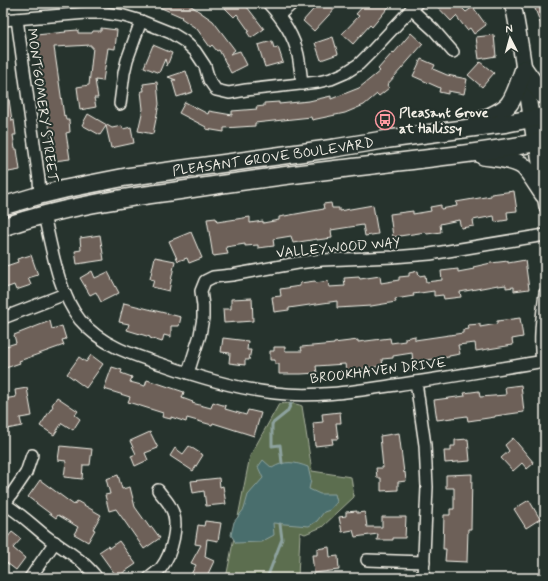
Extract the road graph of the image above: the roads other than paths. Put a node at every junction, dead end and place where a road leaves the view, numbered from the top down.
1 (268, 3) edge
2 (293, 3) edge
3 (512, 3) edge
4 (414, 6) edge
5 (279, 15) junction
6 (17, 19) junction
7 (3, 20) edge
8 (141, 21) junction
9 (453, 52) dead end
10 (524, 69) junction
11 (302, 84) junction
12 (545, 96) edge
13 (120, 104) dead end
14 (538, 117) edge
15 (463, 129) junction
16 (540, 142) edge
17 (467, 153) junction
18 (40, 195) junction
19 (545, 197) edge
20 (3, 206) edge
21 (44, 215) junction
22 (3, 217) edge
23 (3, 227) edge
24 (545, 236) edge
25 (545, 293) edge
26 (65, 294) junction
27 (3, 318) edge
28 (544, 362) edge
29 (188, 373) junction
30 (416, 382) junction
31 (32, 455) dead end
32 (158, 490) dead end
33 (4, 504) edge
34 (55, 542) junction
35 (367, 560) dead end
36 (424, 562) junction
37 (30, 578) edge
38 (97, 578) edge
39 (149, 578) edge
40 (423, 578) edge

1 - 5 street
2 - 5 street
3 - 10 street
4 - 9 street
4 - 11 street
5 - 11 street
6 - 7 street
6 - 8 street
6 - 18 street, MONTGOMERY STREET
8 - 11 street
8 - 13 street
10 - 12 main road
10 - 14 street
10 - 15 main road
14 - 15 main road, PLEASANT GROVE BOULEVARD
14 - 16 street
15 - 18 main road, PLEASANT GROVE BOULEVARD
16 - 17 main road, PLEASANT GROVE BOULEVARD
16 - 19 street
17 - 19 main road
17 - 21 main road, PLEASANT GROVE BOULEVARD
18 - 20 main road, PLEASANT GROVE BOULEVARD
18 - 22 main road
21 - 23 main road, PLEASANT GROVE BOULEVARD
21 - 26 street, BROOKHAVEN DRIVE
24 - 29 street, VALLEYWOOD WAY
25 - 28 street
26 - 27 street
26 - 29 street, BROOKHAVEN DRIVE
28 - 30 street, BROOKHAVEN DRIVE
29 - 30 street, BROOKHAVEN DRIVE
30 - 36 street
31 - 33 street
32 - 39 street
33 - 34 street
34 - 37 street
34 - 38 street
35 - 36 street
36 - 40 street

